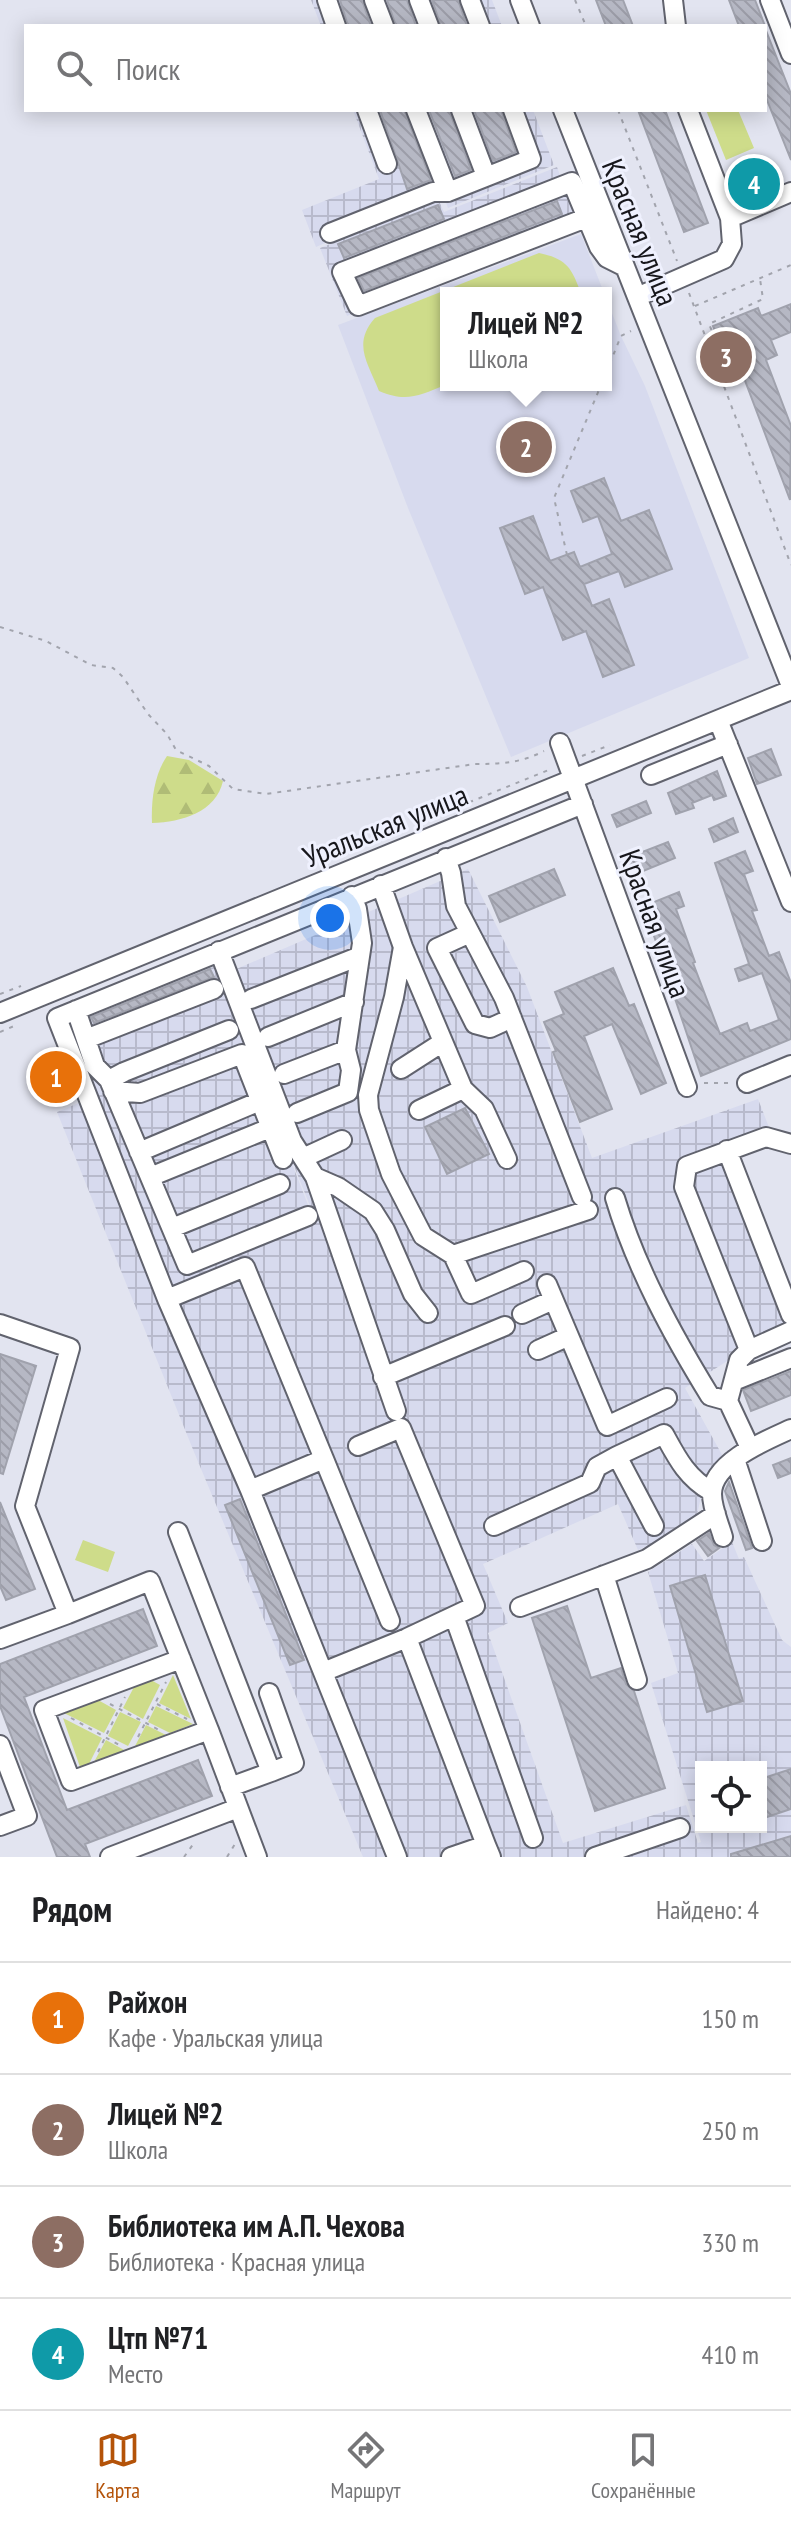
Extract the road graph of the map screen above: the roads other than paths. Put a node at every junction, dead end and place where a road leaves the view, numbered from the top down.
1 (327, 0) edge
2 (374, 0) edge
3 (419, 0) edge
4 (470, 0) edge
5 (520, 0) edge
6 (673, 0) edge
7 (770, 0) edge
8 (335, 24) edge
9 (383, 24) edge
10 (428, 24) edge
11 (479, 24) edge
12 (529, 24) edge
13 (676, 24) edge
14 (791, 54) edge
15 (368, 112) edge
16 (417, 112) edge
17 (462, 112) edge
18 (514, 112) edge
19 (564, 112) edge
20 (689, 112) edge
21 (387, 164) dead end
22 (486, 176) junction
23 (448, 192) junction
24 (791, 192) edge
25 (586, 218) junction
26 (730, 218) junction
27 (330, 233) dead end
28 (623, 266) junction
29 (637, 297) junction
30 (791, 688) edge
31 (718, 720) junction
32 (560, 743) road end
33 (728, 744) junction
34 (651, 775) dead end
35 (573, 779) junction
36 (583, 804) junction
37 (475, 847) junction
38 (446, 858) junction
39 (482, 865) dead end
40 (381, 885) junction
41 (352, 896) junction
42 (791, 902) edge
43 (470, 933) junction
44 (403, 947) junction
45 (219, 951) junction
46 (360, 956) junction
47 (214, 989) dead end
48 (251, 999) dead end
49 (354, 1002) junction
50 (76, 1010) junction
51 (0, 1013) edge
52 (512, 1018) junction
53 (229, 1030) dead end
54 (268, 1037) dead end
55 (86, 1039) junction
56 (443, 1042) junction
57 (346, 1050) junction
58 (791, 1065) edge
59 (401, 1069) dead end
60 (284, 1074) dead end
61 (747, 1083) road end
62 (692, 1085) road end
63 (111, 1086) junction
64 (463, 1089) junction
65 (260, 1101) junction
66 (419, 1110) dead end
67 (297, 1113) dead end
68 (270, 1128) junction
69 (342, 1140) dead end
70 (791, 1144) edge
71 (727, 1150) junction
72 (139, 1152) junction
73 (303, 1158) junction
74 (283, 1159) dead end
75 (507, 1159) dead end
76 (150, 1177) junction
77 (315, 1177) junction
78 (280, 1184) dead end
79 (615, 1198) dead end
80 (308, 1216) dead end
81 (172, 1228) junction
82 (453, 1255) junction
83 (524, 1271) dead end
84 (167, 1299) junction
85 (428, 1313) dead end
86 (522, 1314) dead end
87 (791, 1315) edge
88 (0, 1324) edge
89 (505, 1326) dead end
90 (791, 1331) edge
91 (569, 1336) junction
92 (538, 1350) dead end
93 (749, 1350) junction
94 (791, 1358) edge
95 (383, 1377) junction
96 (734, 1381) junction
97 (728, 1401) junction
98 (396, 1411) dead end
99 (791, 1429) edge
100 (664, 1434) junction
101 (358, 1446) dead end
102 (742, 1453) junction
103 (617, 1456) junction
104 (324, 1459) junction
105 (713, 1486) junction
106 (250, 1490) junction
107 (716, 1514) junction
108 (494, 1526) dead end
109 (654, 1526) dead end
110 (178, 1532) dead end
111 (723, 1537) dead end
112 (762, 1541) dead end
113 (604, 1575) junction
114 (520, 1607) dead end
115 (68, 1614) junction
116 (454, 1616) junction
117 (390, 1621) dead end
118 (407, 1638) junction
119 (0, 1639) edge
120 (181, 1659) junction
121 (323, 1672) junction
122 (637, 1680) dead end
123 (269, 1693) dead end
124 (209, 1730) junction
125 (0, 1745) edge
126 (271, 1772) junction
127 (230, 1787) junction
128 (238, 1808) junction
129 (0, 1826) edge
130 (680, 1828) dead end
131 (533, 1838) dead end
132 (489, 1851) edge
133 (110, 1857) edge
134 (257, 1857) edge
135 (397, 1857) edge
136 (451, 1857) edge
137 (595, 1857) edge

1 - 8 street
2 - 9 street
3 - 10 street
4 - 11 street
5 - 12 street
6 - 13 street
7 - 14 street
15 - 21 street
16 - 23 street
17 - 22 street
18 - 22 street
19 - 28 street, Красная улица
20 - 26 street
22 - 23 street
23 - 27 street
24 - 26 street
25 - 25 street
25 - 28 street
26 - 29 street
28 - 29 street, Красная улица
29 - 30 street, Красная улица
30 - 31 street, Уральская улица
31 - 33 street
31 - 35 street, Уральская улица
32 - 35 street, Красная улица
33 - 34 street
33 - 42 street
35 - 36 street, Красная улица
35 - 51 street, Уральская улица
36 - 37 street
36 - 62 street, Красная улица
37 - 38 street
37 - 39 street
38 - 40 street
38 - 43 street
40 - 41 street
40 - 44 street
41 - 45 street
41 - 46 street
43 - 52 street
43 - 52 street
44 - 56 street
44 - 82 street
45 - 50 street
45 - 73 street
46 - 48 street
46 - 49 street
47 - 55 street
49 - 54 street
49 - 57 street
50 - 55 street
50 - 84 street
52 - 82 street
53 - 63 street
55 - 63 street
56 - 59 street
56 - 64 street
57 - 60 street
57 - 67 street
58 - 61 street
63 - 65 street
63 - 72 street
64 - 66 street
64 - 75 street
65 - 68 street
65 - 72 street
68 - 74 street
68 - 76 street
69 - 73 street
70 - 71 street
71 - 87 street
71 - 93 street
72 - 76 street
73 - 77 street
76 - 81 street
77 - 85 street
77 - 95 street
78 - 81 street
79 - 97 street
80 - 81 street
82 - 83 street
84 - 104 street
84 - 106 street
86 - 91 street
88 - 115 street
89 - 95 street
90 - 93 street
91 - 92 street
91 - 100 street
93 - 96 street
94 - 96 street
95 - 98 street
96 - 97 street
97 - 102 street
99 - 102 street
100 - 103 street
100 - 105 street
101 - 116 street
102 - 105 street
102 - 112 street
103 - 108 street
103 - 109 street
104 - 106 street
104 - 117 street
105 - 107 street
106 - 121 street
107 - 111 street
107 - 113 street
110 - 126 street
113 - 114 street
113 - 122 street
115 - 119 street
115 - 120 street
116 - 118 street
116 - 131 street
118 - 121 street
118 - 132 street
120 - 124 street
120 - 124 street
121 - 135 street
123 - 126 street
124 - 127 street
125 - 129 street
126 - 127 street
127 - 128 street
128 - 133 street
128 - 134 street
130 - 137 street
132 - 136 street

